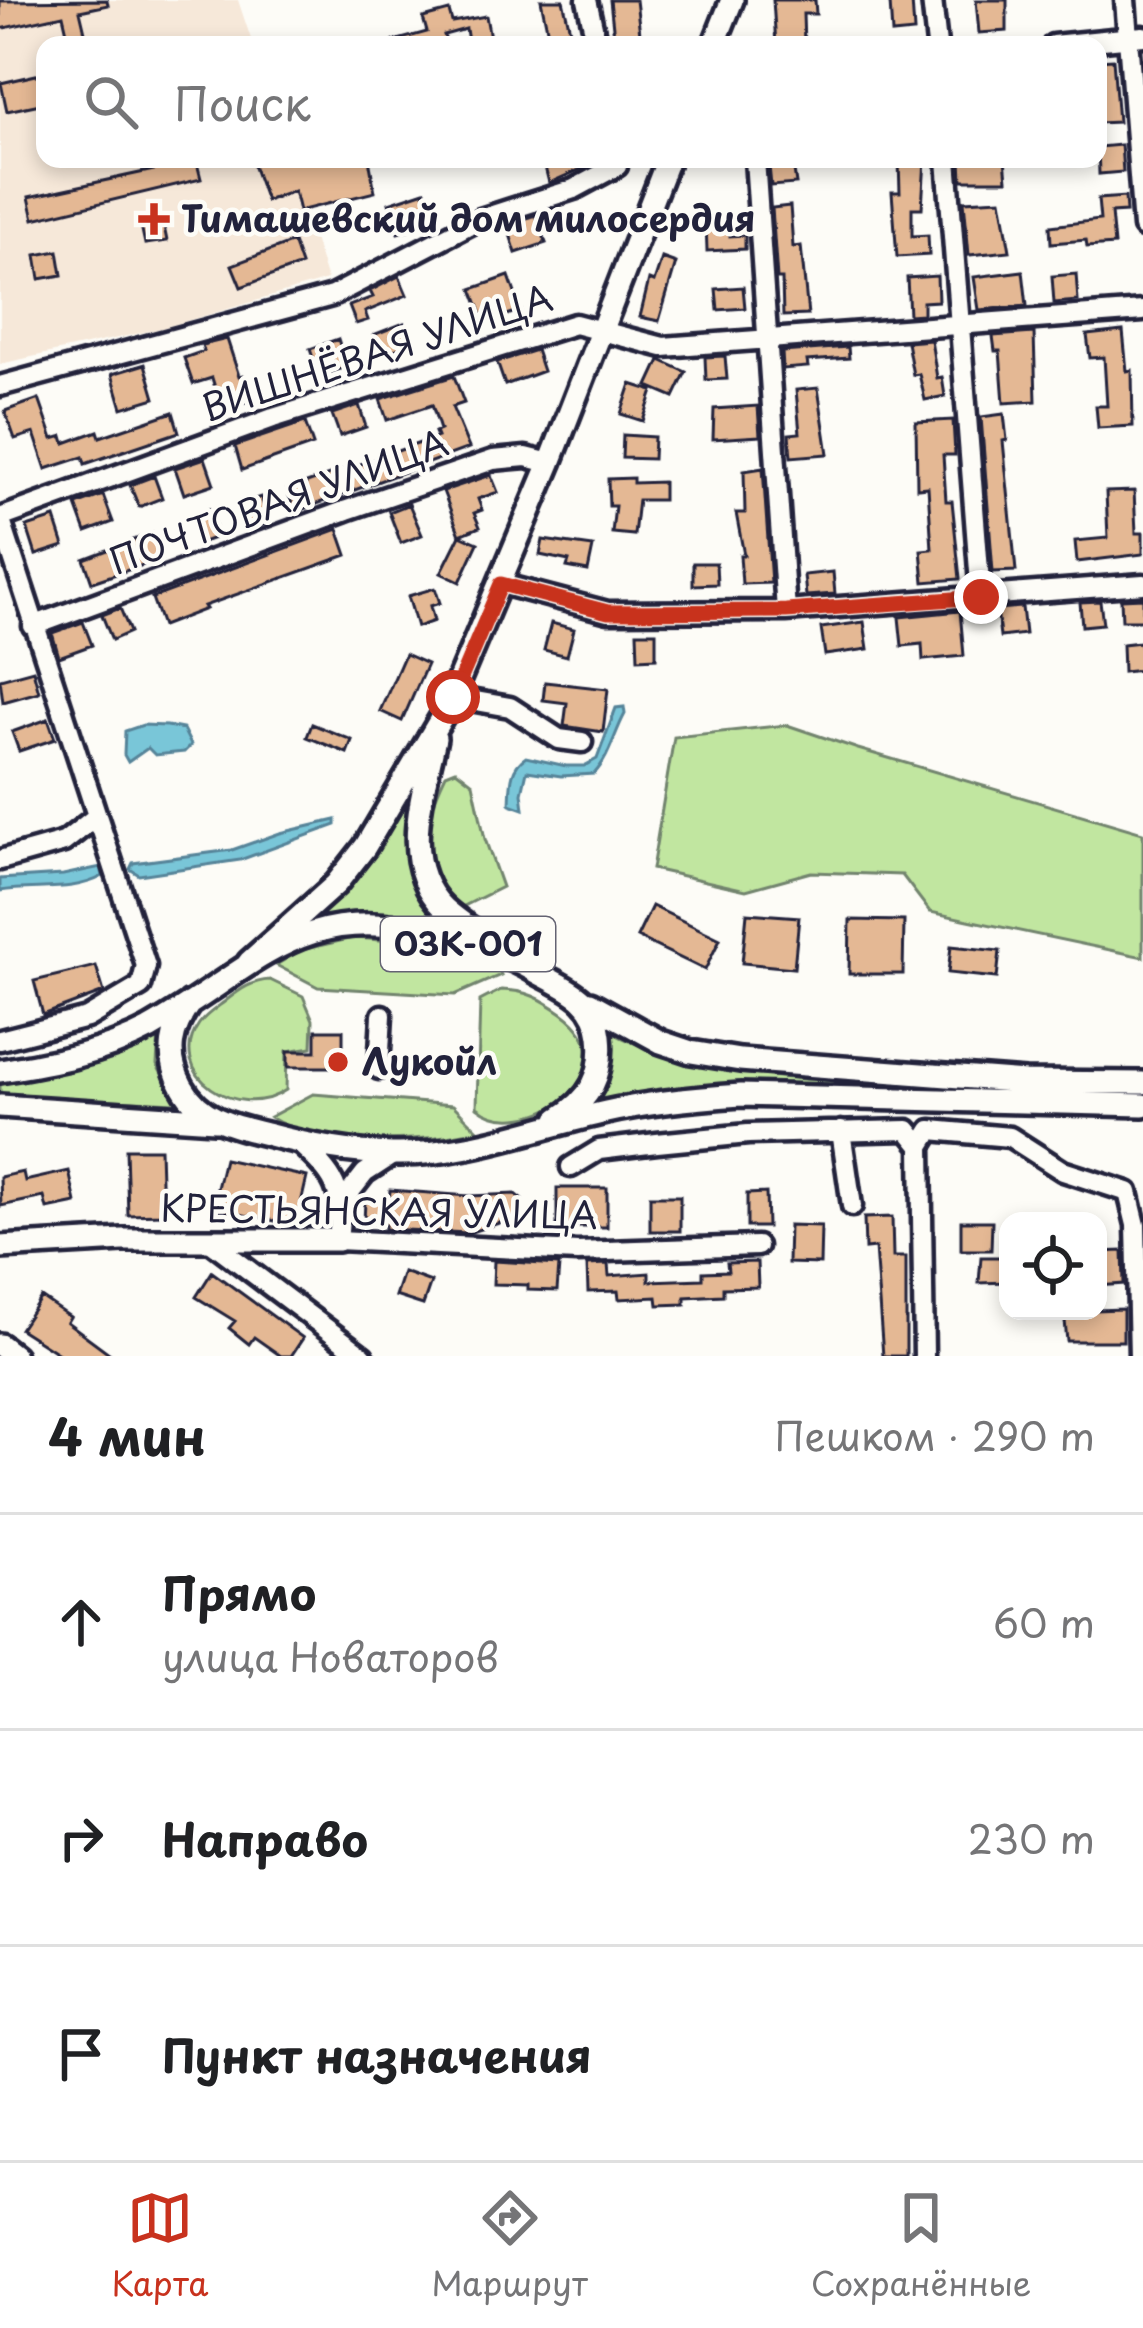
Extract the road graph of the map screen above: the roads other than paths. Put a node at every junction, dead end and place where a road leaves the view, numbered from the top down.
1 (587, 0) edge
2 (732, 0) edge
3 (932, 0) edge
4 (1125, 0) edge
5 (595, 36) edge
6 (718, 36) edge
7 (936, 36) edge
8 (1136, 38) edge
9 (607, 168) edge
10 (665, 168) edge
11 (756, 168) edge
12 (947, 168) edge
13 (1143, 227) edge
14 (1143, 311) edge
15 (960, 326) junction
16 (603, 329) junction
17 (767, 341) junction
18 (0, 386) edge
19 (550, 463) junction
20 (0, 518) edge
21 (501, 584) junction
22 (1143, 584) edge
23 (981, 597) junction
24 (786, 611) junction
25 (33, 626) junction
26 (453, 697) junction
27 (438, 723) junction
28 (582, 742) dead end
29 (98, 816) junction
30 (0, 860) edge
31 (512, 958) junction
32 (248, 962) junction
33 (190, 1003) junction
34 (590, 1003) junction
35 (382, 1015) dead end
36 (0, 1040) edge
37 (379, 1069) dead end
38 (0, 1071) edge
39 (1143, 1083) edge
40 (1143, 1105) edge
41 (0, 1106) edge
42 (218, 1120) junction
43 (841, 1131) junction
44 (531, 1133) junction
45 (299, 1142) junction
46 (921, 1146) junction
47 (394, 1154) junction
48 (571, 1167) dead end
49 (1136, 1192) edge
50 (343, 1201) junction
51 (852, 1206) dead end
52 (338, 1240) junction
53 (210, 1241) junction
54 (757, 1246) dead end
55 (0, 1247) edge
56 (0, 1345) edge
57 (14, 1356) edge
58 (363, 1356) edge
59 (924, 1356) edge
60 (1139, 1356) edge

1 - 5 street
2 - 6 main road
3 - 7 street
4 - 8 street
8 - 13 street
9 - 18 street
10 - 16 main road
11 - 17 street
12 - 15 street
14 - 15 street, ВИШНЁВАЯ УЛИЦА
15 - 17 street, ВИШНЁВАЯ УЛИЦА
15 - 23 street
16 - 17 street, ВИШНЁВАЯ УЛИЦА
16 - 19 main road
16 - 20 street, ВИШНЁВАЯ УЛИЦА
17 - 24 street
19 - 21 main road
19 - 25 street, ПОЧТОВАЯ УЛИЦА
20 - 25 street
21 - 24 street
21 - 26 main road
22 - 23 street
23 - 24 street
25 - 29 street
26 - 27 main road
26 - 28 street
27 - 31 main road
27 - 32 main road
29 - 30 street
29 - 36 street
31 - 32 main road, 03К-001
31 - 34 main road, 03К-001
32 - 33 main road, 03К-001
33 - 38 main road, 03К-001
33 - 42 main road
34 - 39 main road, 03К-001
34 - 44 main road, 03К-001
35 - 37 street
40 - 44 main road, 03К-001
41 - 42 main road, 03К-001
42 - 45 main road, 03К-001
43 - 46 street
43 - 48 street
43 - 51 street
44 - 47 main road, 03К-001
45 - 47 main road, 03К-001
45 - 50 street
46 - 49 street
46 - 59 street
47 - 50 street
49 - 60 street
50 - 52 street
52 - 53 main road, КРЕСТЬЯНСКАЯ УЛИЦА
52 - 54 street, КРЕСТЬЯНСКАЯ УЛИЦА
53 - 55 main road, КРЕСТЬЯНСКАЯ УЛИЦА
53 - 58 street
56 - 57 main road

